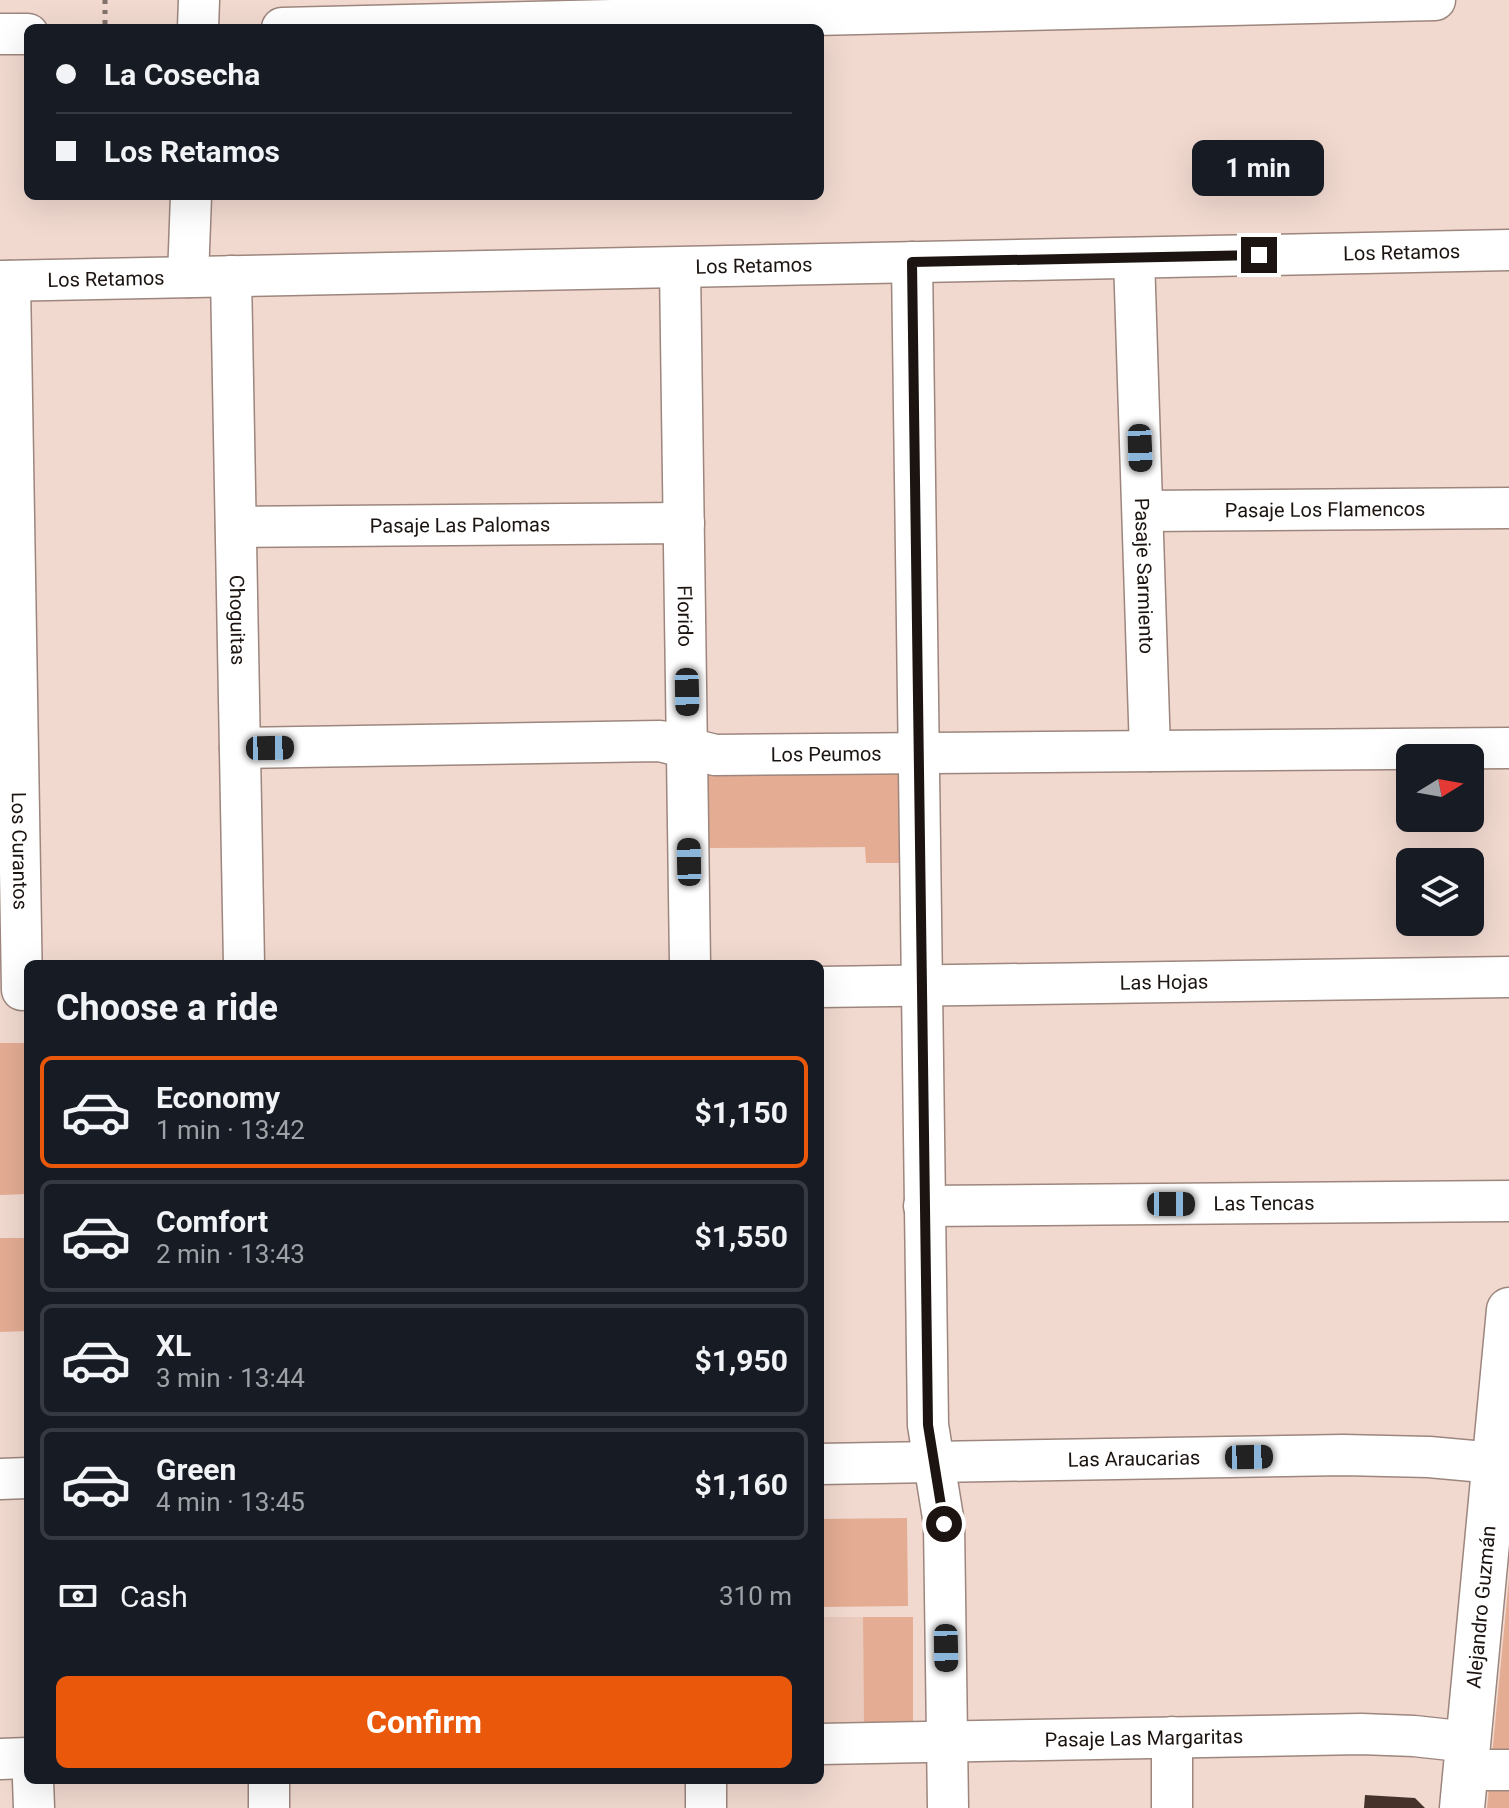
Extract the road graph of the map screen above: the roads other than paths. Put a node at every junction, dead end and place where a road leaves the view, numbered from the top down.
1 (199, 0) edge
2 (1419, 0) edge
3 (1435, 0) edge
4 (1220, 2) edge
5 (1022, 5) edge
6 (822, 7) edge
7 (627, 10) edge
8 (428, 12) edge
9 (198, 24) edge
10 (318, 24) edge
11 (0, 34) edge
12 (24, 34) edge
13 (191, 200) edge
14 (1509, 250) edge
15 (1134, 258) junction
16 (912, 262) junction
17 (680, 268) junction
18 (231, 276) junction
19 (188, 277) junction
20 (5, 281) edge
21 (1509, 508) edge
22 (1143, 511) junction
23 (684, 523) junction
24 (7, 526) edge
25 (236, 527) junction
26 (240, 748) junction
27 (687, 748) junction
28 (1509, 748) edge
29 (1150, 751) junction
30 (9, 752) edge
31 (918, 753) junction
32 (244, 960) edge
33 (690, 960) edge
34 (1509, 977) edge
35 (921, 986) junction
36 (824, 987) edge
37 (17, 990) edge
38 (1509, 1201) edge
39 (924, 1206) junction
40 (1509, 1310) edge
41 (935, 1462) junction
42 (1495, 1463) junction
43 (824, 1464) edge
44 (24, 1478) edge
45 (0, 1479) edge
46 (1498, 1536) edge
47 (1172, 1737) junction
48 (947, 1741) junction
49 (824, 1744) edge
50 (24, 1758) edge
51 (0, 1759) edge
52 (1509, 1770) edge
53 (1466, 1773) edge
54 (33, 1784) edge
55 (269, 1784) edge
56 (706, 1784) edge
57 (34, 1808) edge
58 (269, 1808) edge
59 (706, 1808) edge
60 (948, 1808) edge
61 (1172, 1808) edge

1 - 9 street
2 - 3 street
2 - 4 street
4 - 5 street
5 - 6 street
6 - 7 street
7 - 8 street
8 - 10 street
11 - 12 street
13 - 19 street
14 - 15 street, Los Retamos
15 - 16 street, Los Retamos
15 - 22 street, Pasaje Sarmiento
16 - 17 street, Los Retamos
16 - 31 street
17 - 18 street, Los Retamos
17 - 23 street, Florido
18 - 19 street, Los Retamos
18 - 25 street, Choguitas
19 - 20 street, Los Retamos
20 - 24 street, Los Curantos
21 - 22 street, Pasaje Los Flamencos
22 - 29 street, Pasaje Sarmiento
23 - 25 street, Pasaje Las Palomas
23 - 27 street, Florido
24 - 30 street, Los Curantos
25 - 26 street, Choguitas
26 - 27 street, Los Peumos
26 - 32 street, Choguitas
27 - 31 street, Los Peumos
27 - 33 street, Florido
28 - 29 street, Los Peumos
29 - 31 street, Los Peumos
30 - 37 street, Los Curantos
31 - 35 street
34 - 35 street, Las Hojas
35 - 36 street, Las Hojas
35 - 39 street
38 - 39 street, Las Tencas
39 - 41 street
40 - 42 street, Alejandro Guzmán
41 - 42 street, Las Araucarias
41 - 43 street, Las Araucarias
41 - 48 street
42 - 46 street, Alejandro Guzmán
44 - 45 street
46 - 53 street, Alejandro Guzmán
47 - 48 street, Pasaje Las Margaritas
47 - 53 street, Pasaje Las Margaritas
47 - 61 street
48 - 49 street, Pasaje Las Margaritas
48 - 60 street
50 - 51 street
52 - 53 street, Pasaje Las Margaritas
54 - 57 street
55 - 58 street
56 - 59 street

